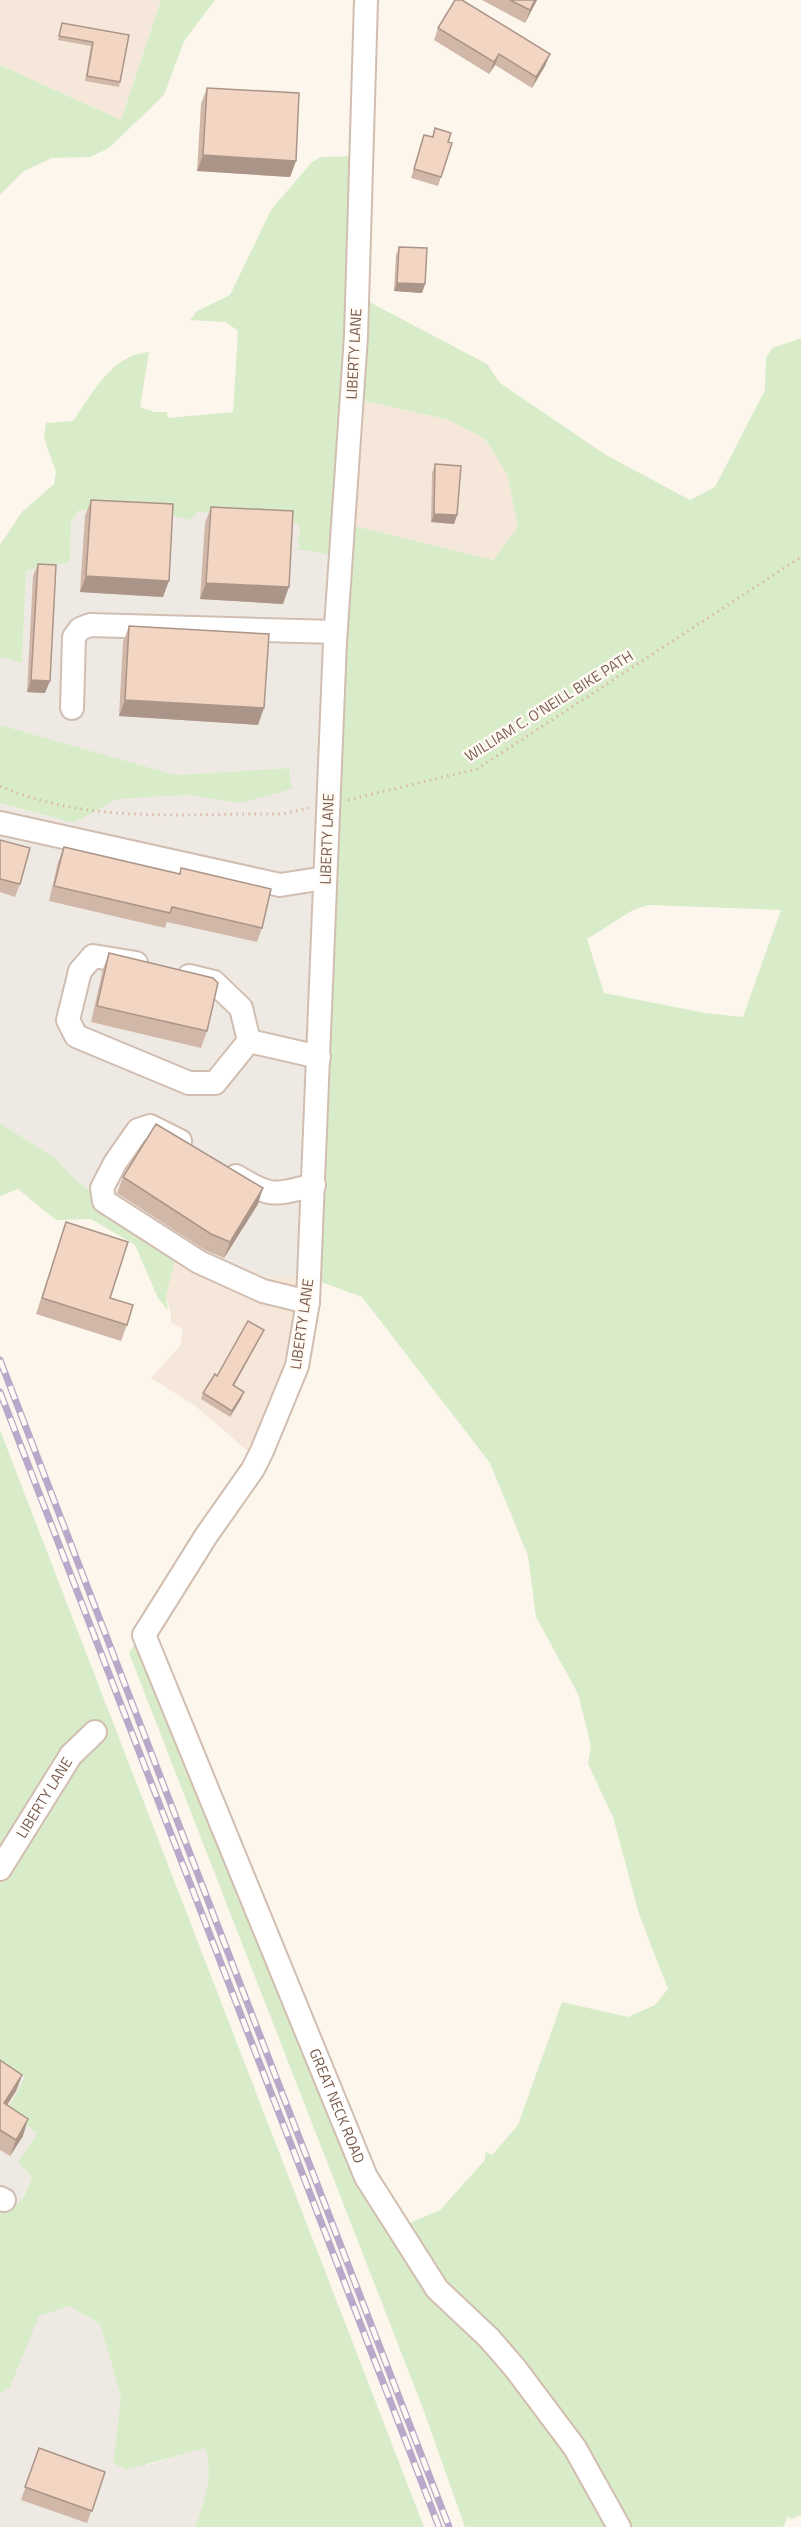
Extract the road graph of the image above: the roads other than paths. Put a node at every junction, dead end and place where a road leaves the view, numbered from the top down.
1 (366, 0) edge
2 (335, 633) junction
3 (72, 708) dead end
4 (0, 823) edge
5 (325, 878) junction
6 (249, 1041) junction
7 (319, 1057) junction
8 (314, 1185) junction
9 (308, 1302) junction
10 (144, 1635) joint
11 (95, 1732) dead end
12 (0, 1869) edge
13 (619, 2527) edge

1 - 2 street, LIBERTY LANE
2 - 3 street
2 - 5 street, LIBERTY LANE
4 - 5 street
5 - 7 street, LIBERTY LANE
6 - 6 street
6 - 7 street
7 - 8 street, LIBERTY LANE
8 - 9 street, LIBERTY LANE
8 - 9 street
9 - 10 street, LIBERTY LANE
10 - 13 street, GREAT NECK ROAD
11 - 12 street, LIBERTY LANE

